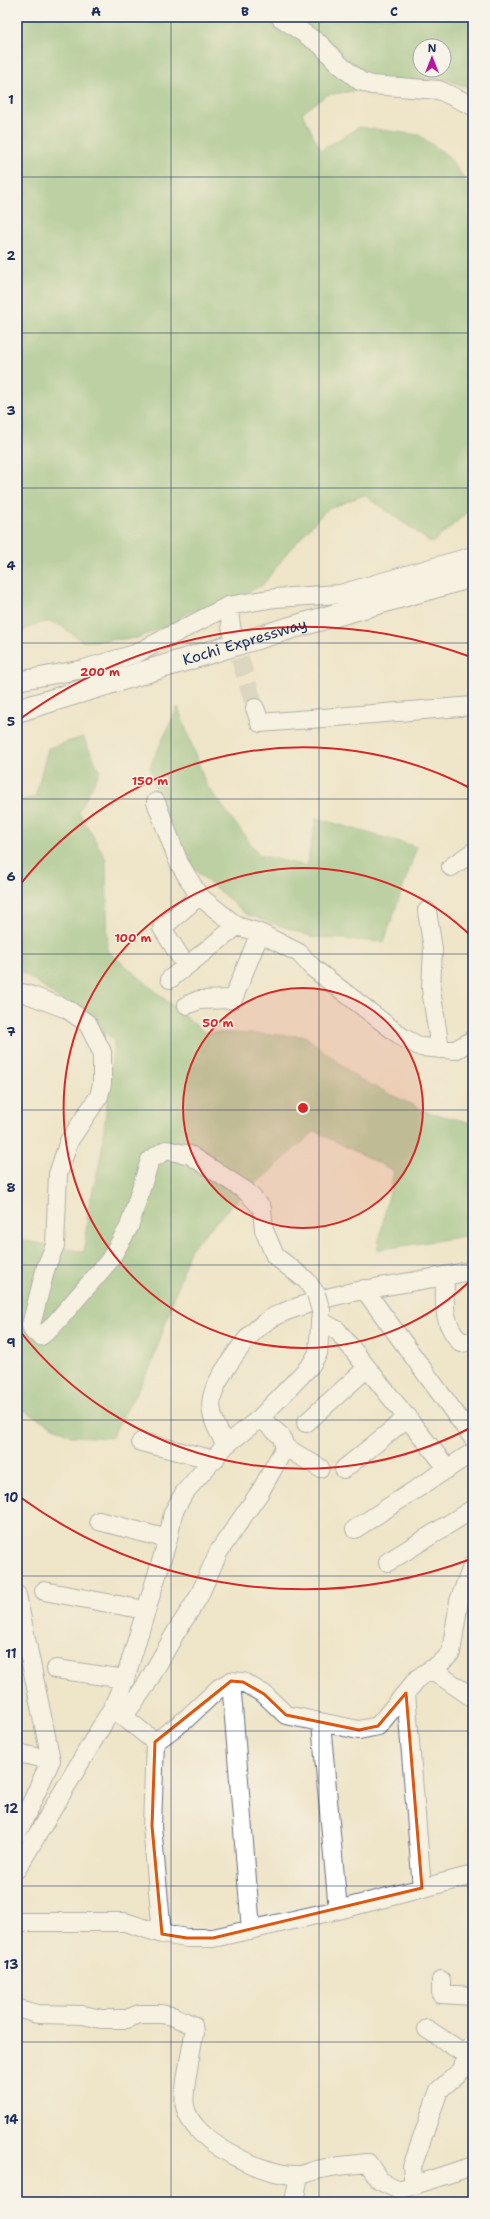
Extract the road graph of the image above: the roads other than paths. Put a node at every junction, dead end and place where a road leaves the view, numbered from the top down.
1 (280, 17) edge
2 (473, 106) edge
3 (473, 556) edge
4 (473, 576) edge
5 (473, 591) edge
6 (228, 606) junction
7 (232, 632) tunnel mouth
8 (17, 681) edge
9 (473, 706) edge
10 (255, 708) tunnel mouth
11 (17, 711) edge
12 (17, 725) edge
13 (156, 802) dead end
14 (473, 852) edge
15 (451, 867) dead end
16 (199, 896) junction
17 (427, 911) dead end
18 (237, 926) junction
19 (260, 933) junction
20 (186, 966) junction
21 (170, 979) dead end
22 (17, 992) edge
23 (187, 1005) dead end
24 (473, 1040) edge
25 (440, 1049) junction
26 (473, 1270) edge
27 (445, 1277) junction
28 (364, 1289) junction
29 (319, 1309) junction
30 (473, 1341) edge
31 (367, 1368) junction
32 (408, 1417) junction
33 (260, 1418) junction
34 (306, 1423) dead end
35 (473, 1438) edge
36 (141, 1442) dead end
37 (226, 1446) junction
38 (285, 1447) junction
39 (473, 1452) edge
40 (215, 1460) junction
41 (320, 1468) dead end
42 (344, 1469) dead end
43 (448, 1469) junction
44 (473, 1509) edge
45 (99, 1521) dead end
46 (355, 1529) dead end
47 (168, 1539) junction
48 (388, 1562) dead end
49 (473, 1564) edge
50 (44, 1591) dead end
51 (17, 1595) edge
52 (145, 1610) junction
53 (24, 1667) edge
54 (56, 1669) dead end
55 (430, 1669) junction
56 (125, 1679) junction
57 (231, 1681) junction
58 (406, 1693) junction
59 (473, 1698) edge
60 (118, 1712) junction
61 (321, 1723) junction
62 (155, 1742) junction
63 (17, 1753) edge
64 (51, 1760) junction
65 (17, 1834) edge
66 (17, 1869) edge
67 (473, 1875) edge
68 (422, 1888) junction
69 (338, 1910) junction
70 (17, 1922) edge
71 (251, 1930) junction
72 (162, 1934) junction
73 (442, 1980) dead end
74 (473, 1996) edge
75 (17, 2008) edge
76 (427, 2028) dead end
77 (469, 2049) edge
78 (473, 2166) edge
79 (299, 2175) junction
80 (414, 2185) junction
81 (294, 2202) edge

1 - 2 street
3 - 6 street
4 - 11 highway, Kochi Expressway
5 - 12 highway, Kochi Expressway
6 - 7 street
6 - 8 street
9 - 10 street
13 - 16 street
14 - 15 street
16 - 18 street
16 - 20 street
17 - 25 street
18 - 19 street
18 - 20 street
19 - 23 street
19 - 25 street
20 - 21 street
22 - 29 street
24 - 25 street
26 - 27 street
27 - 28 street
27 - 30 street
28 - 35 street
28 - 37 street
29 - 31 street
29 - 33 street
31 - 32 street
31 - 34 street
32 - 42 street
32 - 43 street
33 - 37 street
33 - 38 street
36 - 40 street
37 - 40 street
38 - 41 street
38 - 60 street
39 - 43 street
40 - 47 street
43 - 46 street
44 - 48 street
45 - 47 street
47 - 52 street
49 - 55 street
50 - 52 street
51 - 53 street
52 - 56 street
53 - 64 street
54 - 56 street
55 - 58 street
55 - 59 street
56 - 60 street
57 - 61 street
57 - 62 street
57 - 71 street
58 - 61 street
58 - 68 street
60 - 62 street
60 - 66 street
61 - 69 street
62 - 72 street
63 - 64 street
64 - 65 street
67 - 68 street
68 - 69 street
69 - 71 street
70 - 72 street
71 - 72 street
73 - 74 street
75 - 79 street
76 - 77 street
77 - 80 street
78 - 80 street
79 - 80 street
79 - 81 street

